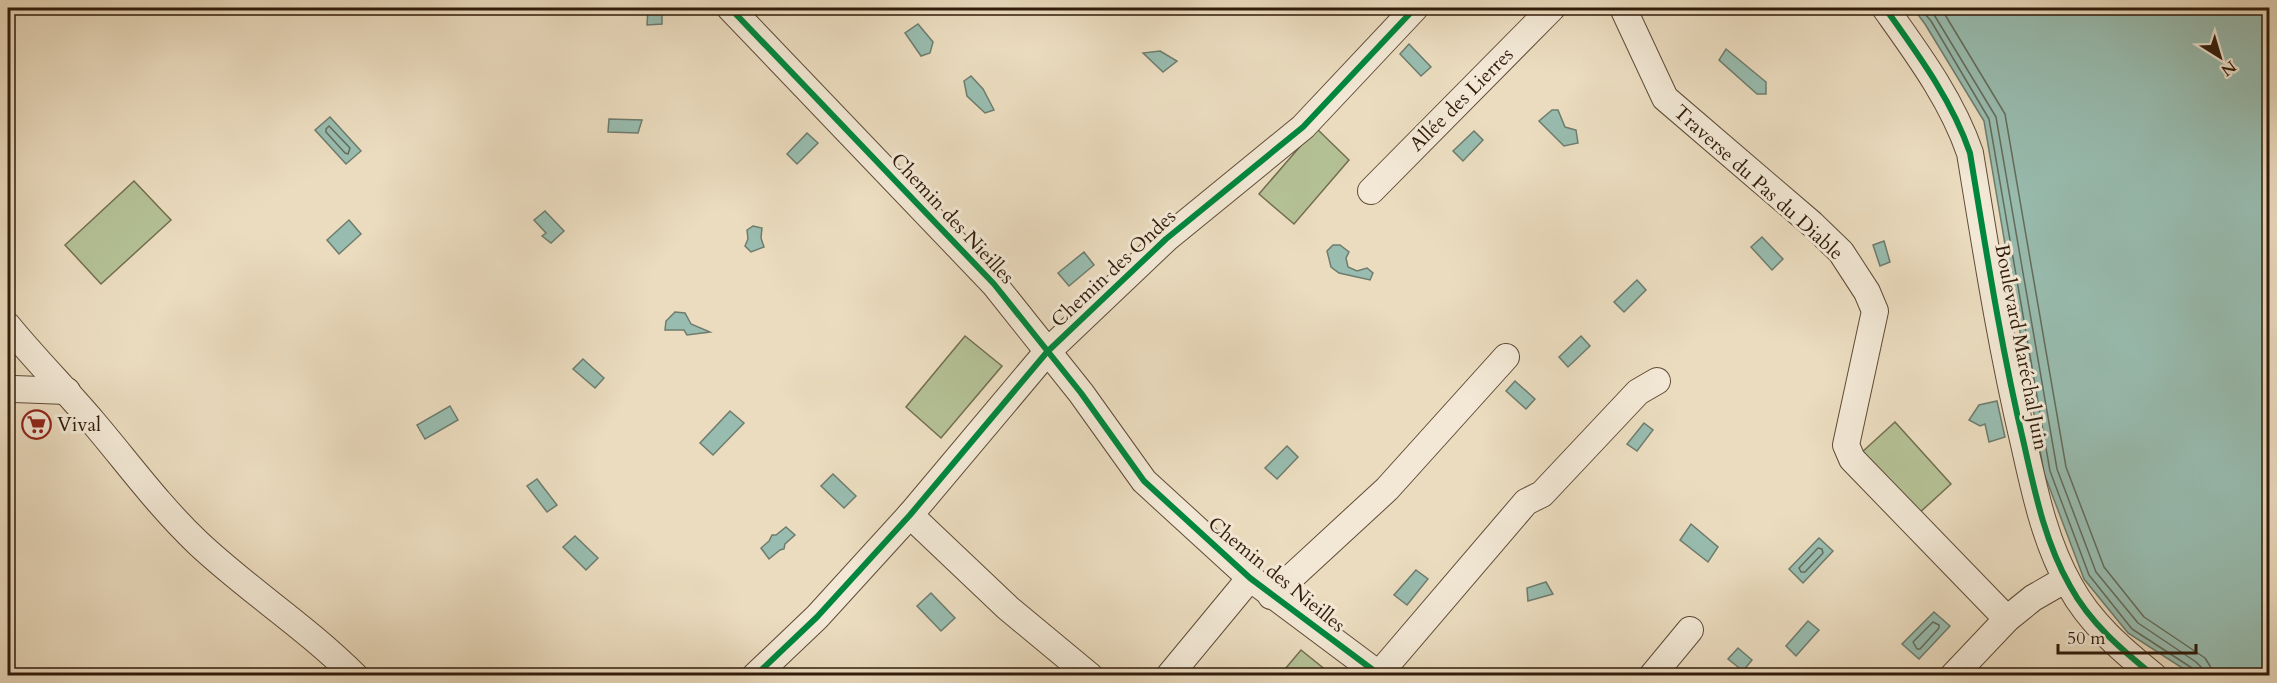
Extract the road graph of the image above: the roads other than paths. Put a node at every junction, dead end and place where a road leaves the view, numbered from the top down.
1 (730, 8) edge
2 (1415, 8) edge
3 (1552, 8) edge
4 (1623, 8) edge
5 (1885, 8) edge
6 (1371, 191) dead end
7 (14, 338) edge
8 (1047, 352) junction
9 (1506, 357) dead end
10 (1657, 381) dead end
11 (67, 391) junction
12 (11, 393) edge
13 (910, 515) junction
14 (1250, 578) junction
15 (2067, 579) junction
16 (1271, 596) junction
17 (2007, 619) junction
18 (1690, 630) dead end
19 (355, 675) edge
20 (755, 675) edge
21 (1090, 675) edge
22 (1169, 675) edge
23 (1380, 675) edge
24 (1652, 675) edge
25 (1953, 675) edge
26 (2154, 675) edge

1 - 8 street, Chemin des Nieilles
2 - 8 street, Chemin des Ondes
3 - 6 street, Allée des Lierres
4 - 17 street, Traverse du Pas du Diable
5 - 15 street, Boulevard Maréchal Juin
7 - 11 street
7 - 12 street
8 - 13 street, Chemin des Ondes
8 - 14 street, Chemin des Nieilles
9 - 16 street
10 - 23 street
11 - 12 street
11 - 19 street
13 - 20 street, Chemin des Ondes
13 - 21 street
14 - 16 street, Chemin des Nieilles
14 - 22 street
15 - 17 street
15 - 26 street, Boulevard Maréchal Juin
16 - 23 street, Chemin des Nieilles
17 - 25 street
18 - 24 street

